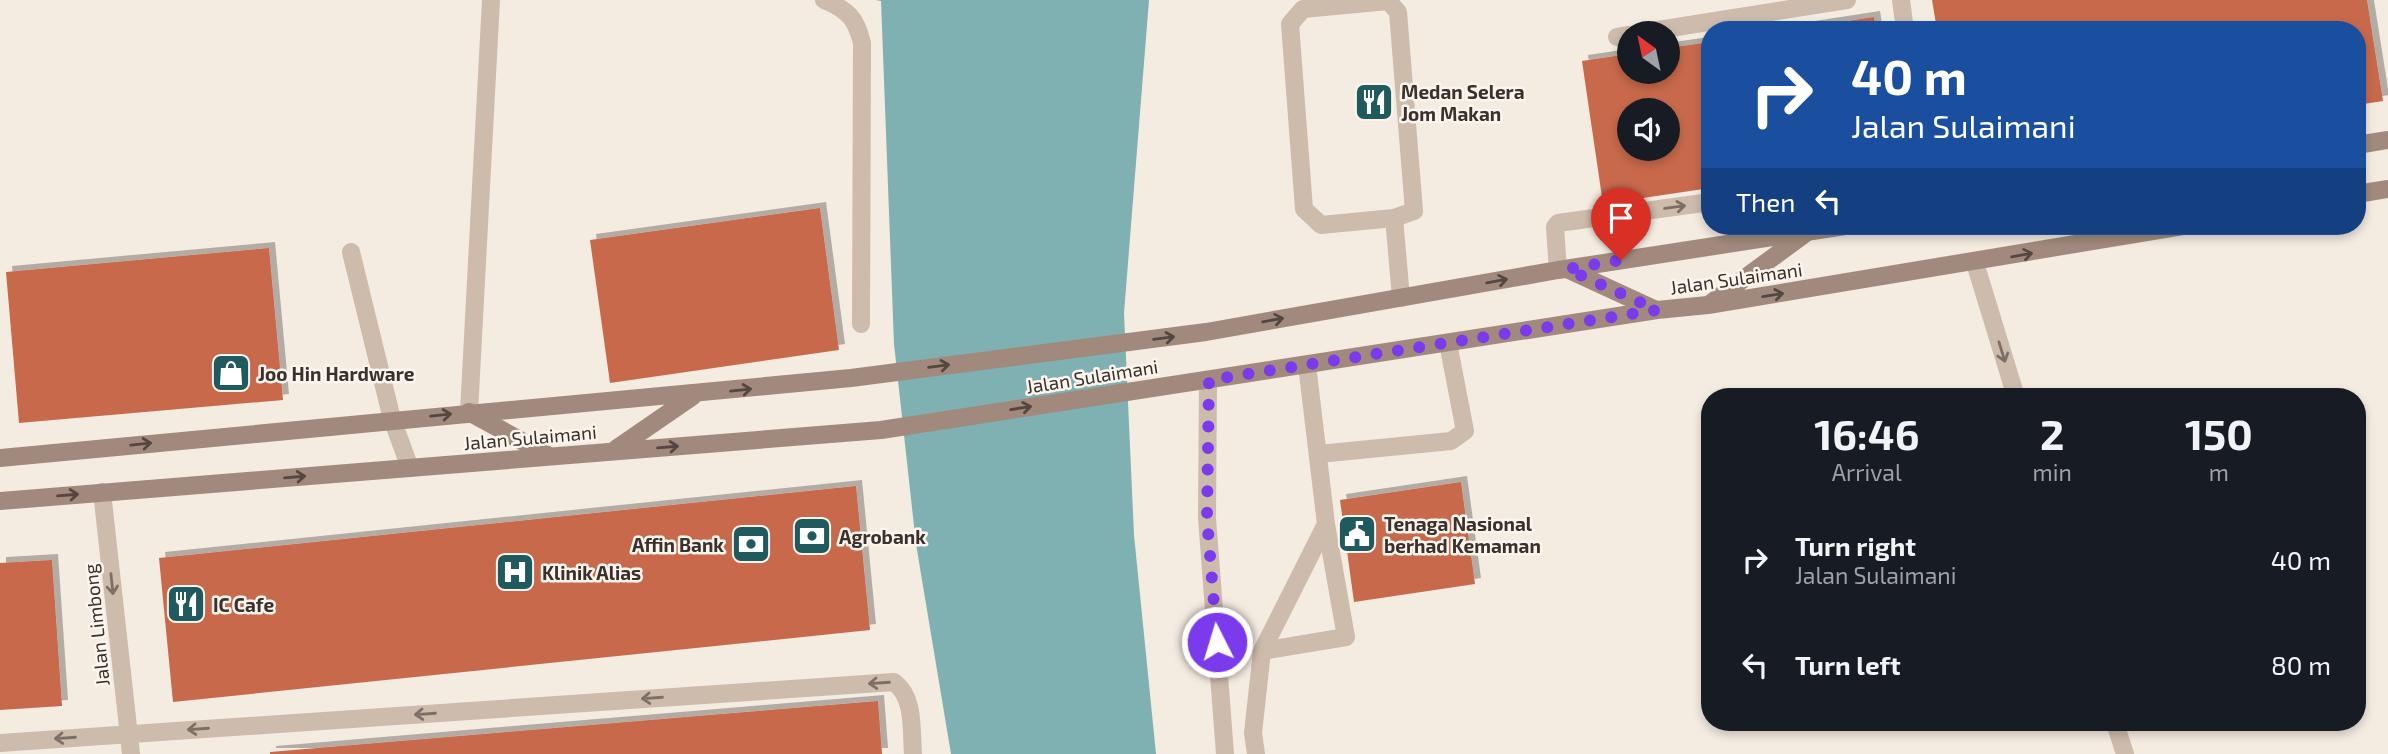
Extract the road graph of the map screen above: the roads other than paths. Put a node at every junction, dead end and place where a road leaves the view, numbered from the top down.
1 (491, 0) edge
2 (824, 0) edge
3 (1847, 0) edge
4 (1901, 0) edge
5 (1715, 21) edge
6 (1904, 21) edge
7 (1701, 23) edge
8 (1680, 26) edge
9 (2388, 140) edge
10 (2366, 144) edge
11 (2388, 189) edge
12 (2366, 193) edge
13 (1701, 203) edge
14 (1394, 218) junction
15 (1782, 235) edge
16 (1803, 235) edge
17 (2132, 235) edge
18 (351, 252) dead end
19 (1975, 263) junction
20 (1563, 269) junction
21 (1401, 298) junction
22 (1708, 305) junction
23 (1657, 310) junction
24 (861, 324) dead end
25 (1448, 343) junction
26 (1307, 365) junction
27 (1203, 381) junction
28 (2013, 388) edge
29 (696, 394) junction
30 (470, 412) junction
31 (393, 419) junction
32 (613, 452) junction
33 (1320, 454) junction
34 (549, 457) junction
35 (0, 458) edge
36 (410, 468) junction
37 (102, 492) junction
38 (0, 501) edge
39 (1326, 524) junction
40 (1262, 652) junction
41 (2118, 731) edge
42 (129, 733) junction
43 (0, 743) edge
44 (131, 754) edge
45 (913, 754) edge
46 (1225, 754) edge
47 (1256, 754) edge
48 (2125, 754) edge

1 - 30 street
2 - 24 street
3 - 5 street
4 - 6 street
7 - 8 street
9 - 10 main road
11 - 12 main road
20 -> 13 street
14 - 14 street
14 - 21 street
15 - 20 main road, Jalan Sulaimani
16 - 22 main road
19 -> 17 main road, Jalan Sulaimani
18 - 31 street
22 -> 19 main road, Jalan Sulaimani
19 -> 28 street
21 -> 20 main road, Jalan Sulaimani
20 - 23 main road
29 -> 21 main road, Jalan Sulaimani
22 - 23 main road, Jalan Sulaimani
23 - 25 main road, Jalan Sulaimani
25 - 26 main road, Jalan Sulaimani
25 - 33 street
26 - 27 main road, Jalan Sulaimani
26 - 33 street
32 -> 27 main road, Jalan Sulaimani
27 - 46 street
29 - 30 main road, Jalan Sulaimani
29 - 32 main road
31 -> 30 main road, Jalan Sulaimani
30 - 34 main road
35 -> 31 main road, Jalan Sulaimani
31 - 36 street
32 - 34 main road, Jalan Sulaimani
33 - 39 street
34 - 36 main road, Jalan Sulaimani
37 -> 36 main road, Jalan Sulaimani
38 -> 37 main road, Jalan Sulaimani
37 -> 42 street, Jalan Limbong
39 - 40 street
39 - 40 street
40 - 47 street
41 - 48 street
42 -> 43 street
42 - 44 street, Jalan Limbong
45 -> 42 street

